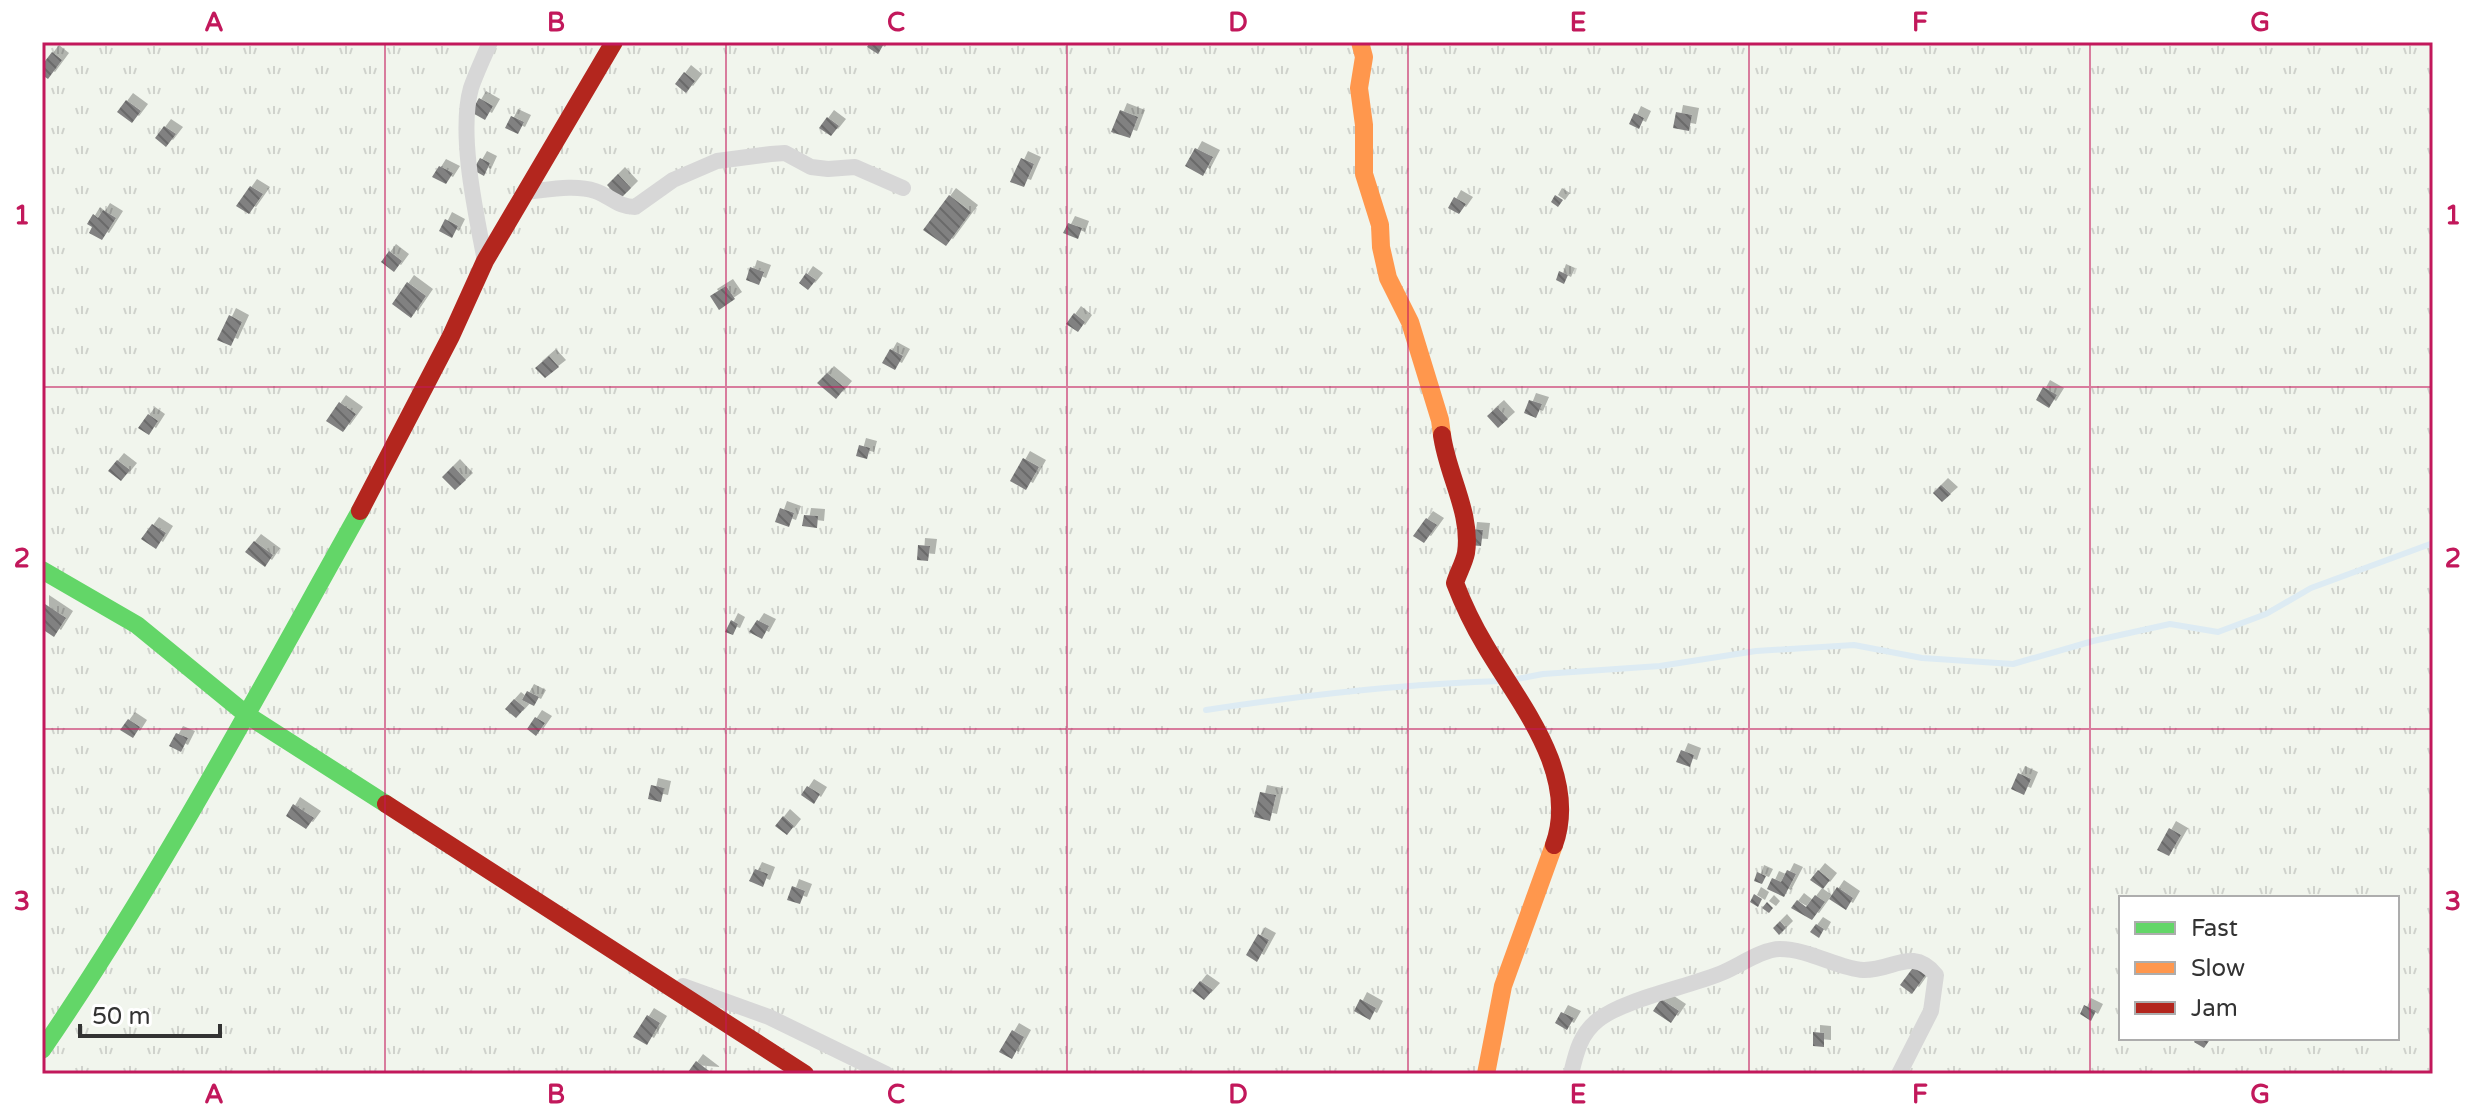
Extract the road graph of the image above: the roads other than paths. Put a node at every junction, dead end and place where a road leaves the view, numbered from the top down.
1 (490, 42) edge
2 (614, 42) edge
3 (1360, 42) edge
4 (903, 188) dead end
5 (526, 192) junction
6 (485, 261) junction
7 (42, 570) edge
8 (247, 715) junction
9 (647, 974) junction
10 (42, 1050) edge
11 (805, 1074) edge
12 (886, 1074) edge
13 (1486, 1074) edge
14 (1571, 1074) edge
15 (1899, 1074) edge

1 - 6 street
2 - 5 street
3 - 13 street
4 - 5 street
5 - 6 street
6 - 8 street
7 - 8 street
8 - 9 street
8 - 10 street
9 - 11 street
9 - 12 street
14 - 15 street

